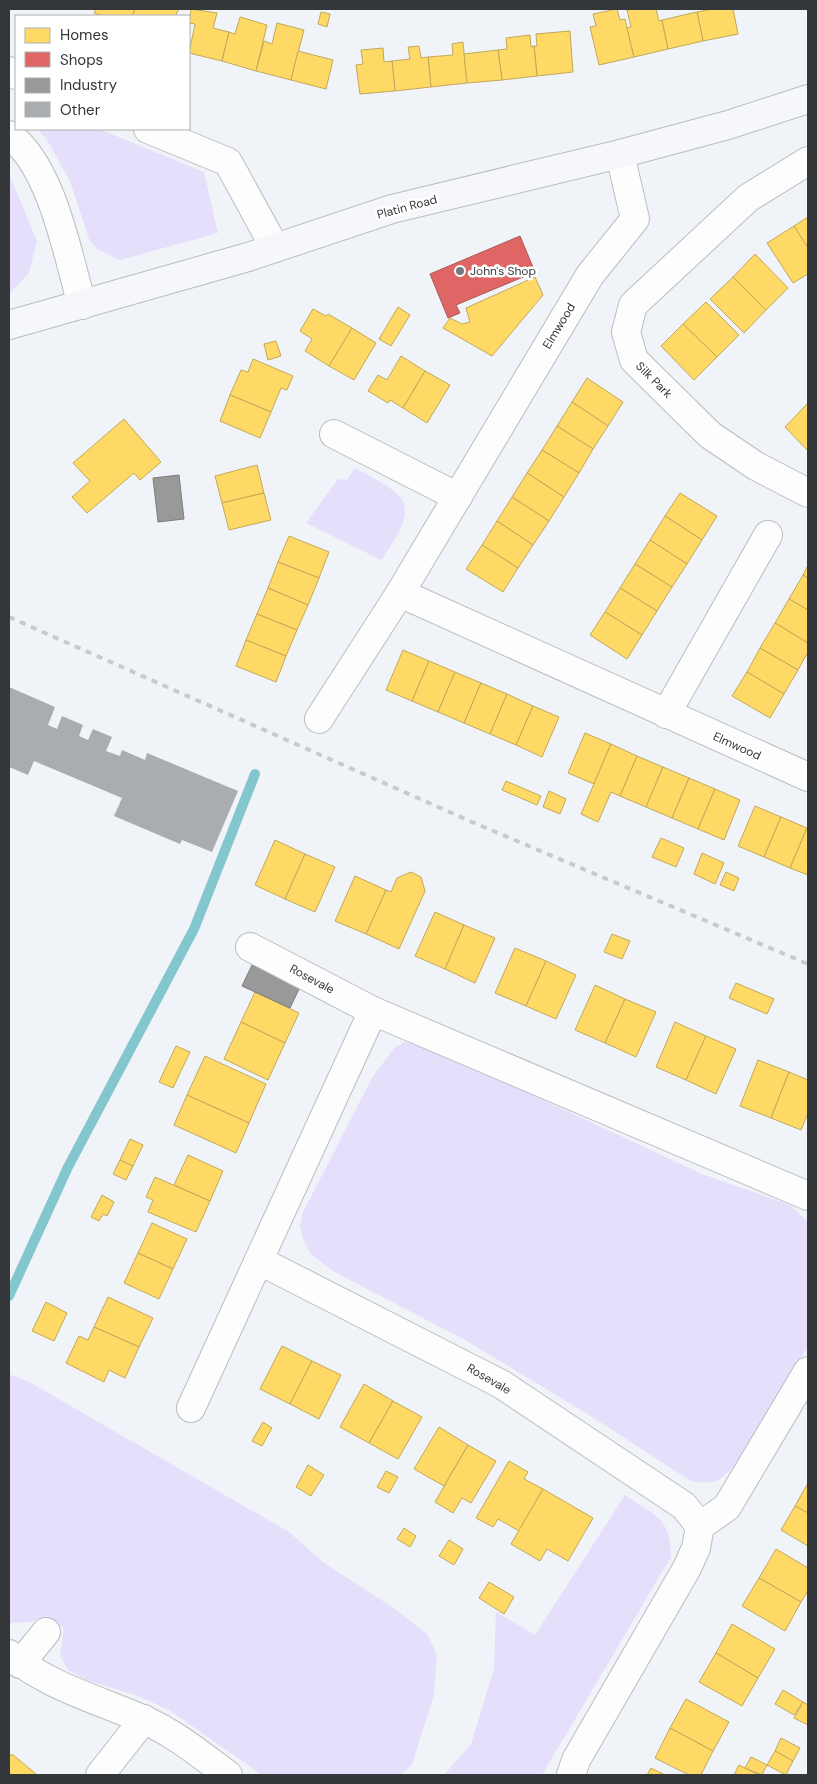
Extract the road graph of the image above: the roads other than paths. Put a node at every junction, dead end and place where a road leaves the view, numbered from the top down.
1 (808, 99) edge
2 (150, 130) edge
3 (9, 135) edge
4 (620, 154) junction
5 (808, 161) edge
6 (276, 248) junction
7 (82, 305) junction
8 (9, 325) edge
9 (334, 434) dead end
10 (808, 492) edge
11 (458, 497) junction
12 (768, 535) dead end
13 (400, 593) junction
14 (666, 714) junction
15 (318, 719) dead end
16 (808, 777) edge
17 (250, 947) dead end
18 (373, 1011) junction
19 (808, 1196) edge
20 (260, 1261) junction
21 (808, 1371) edge
22 (191, 1408) dead end
23 (700, 1526) junction
24 (46, 1632) dead end
25 (15, 1659) edge
26 (144, 1719) junction
27 (100, 1775) edge
28 (228, 1775) edge
29 (571, 1775) edge

1 - 4 main road, Platin Road
2 - 6 street
3 - 7 street
4 - 6 main road, Platin Road
4 - 11 street, Elmwood
5 - 10 street, Silk Park
6 - 7 main road, Platin Road
7 - 8 main road, Platin Road
9 - 11 street
11 - 13 street, Elmwood
12 - 14 street
13 - 14 street, Elmwood
13 - 15 street, Elmwood
14 - 16 street, Elmwood
17 - 18 street, Rosevale
18 - 19 street, Rosevale
18 - 20 street
20 - 22 street
20 - 23 street, Rosevale
21 - 23 street
23 - 29 street
24 - 25 street
25 - 26 street
26 - 27 street
26 - 28 street

